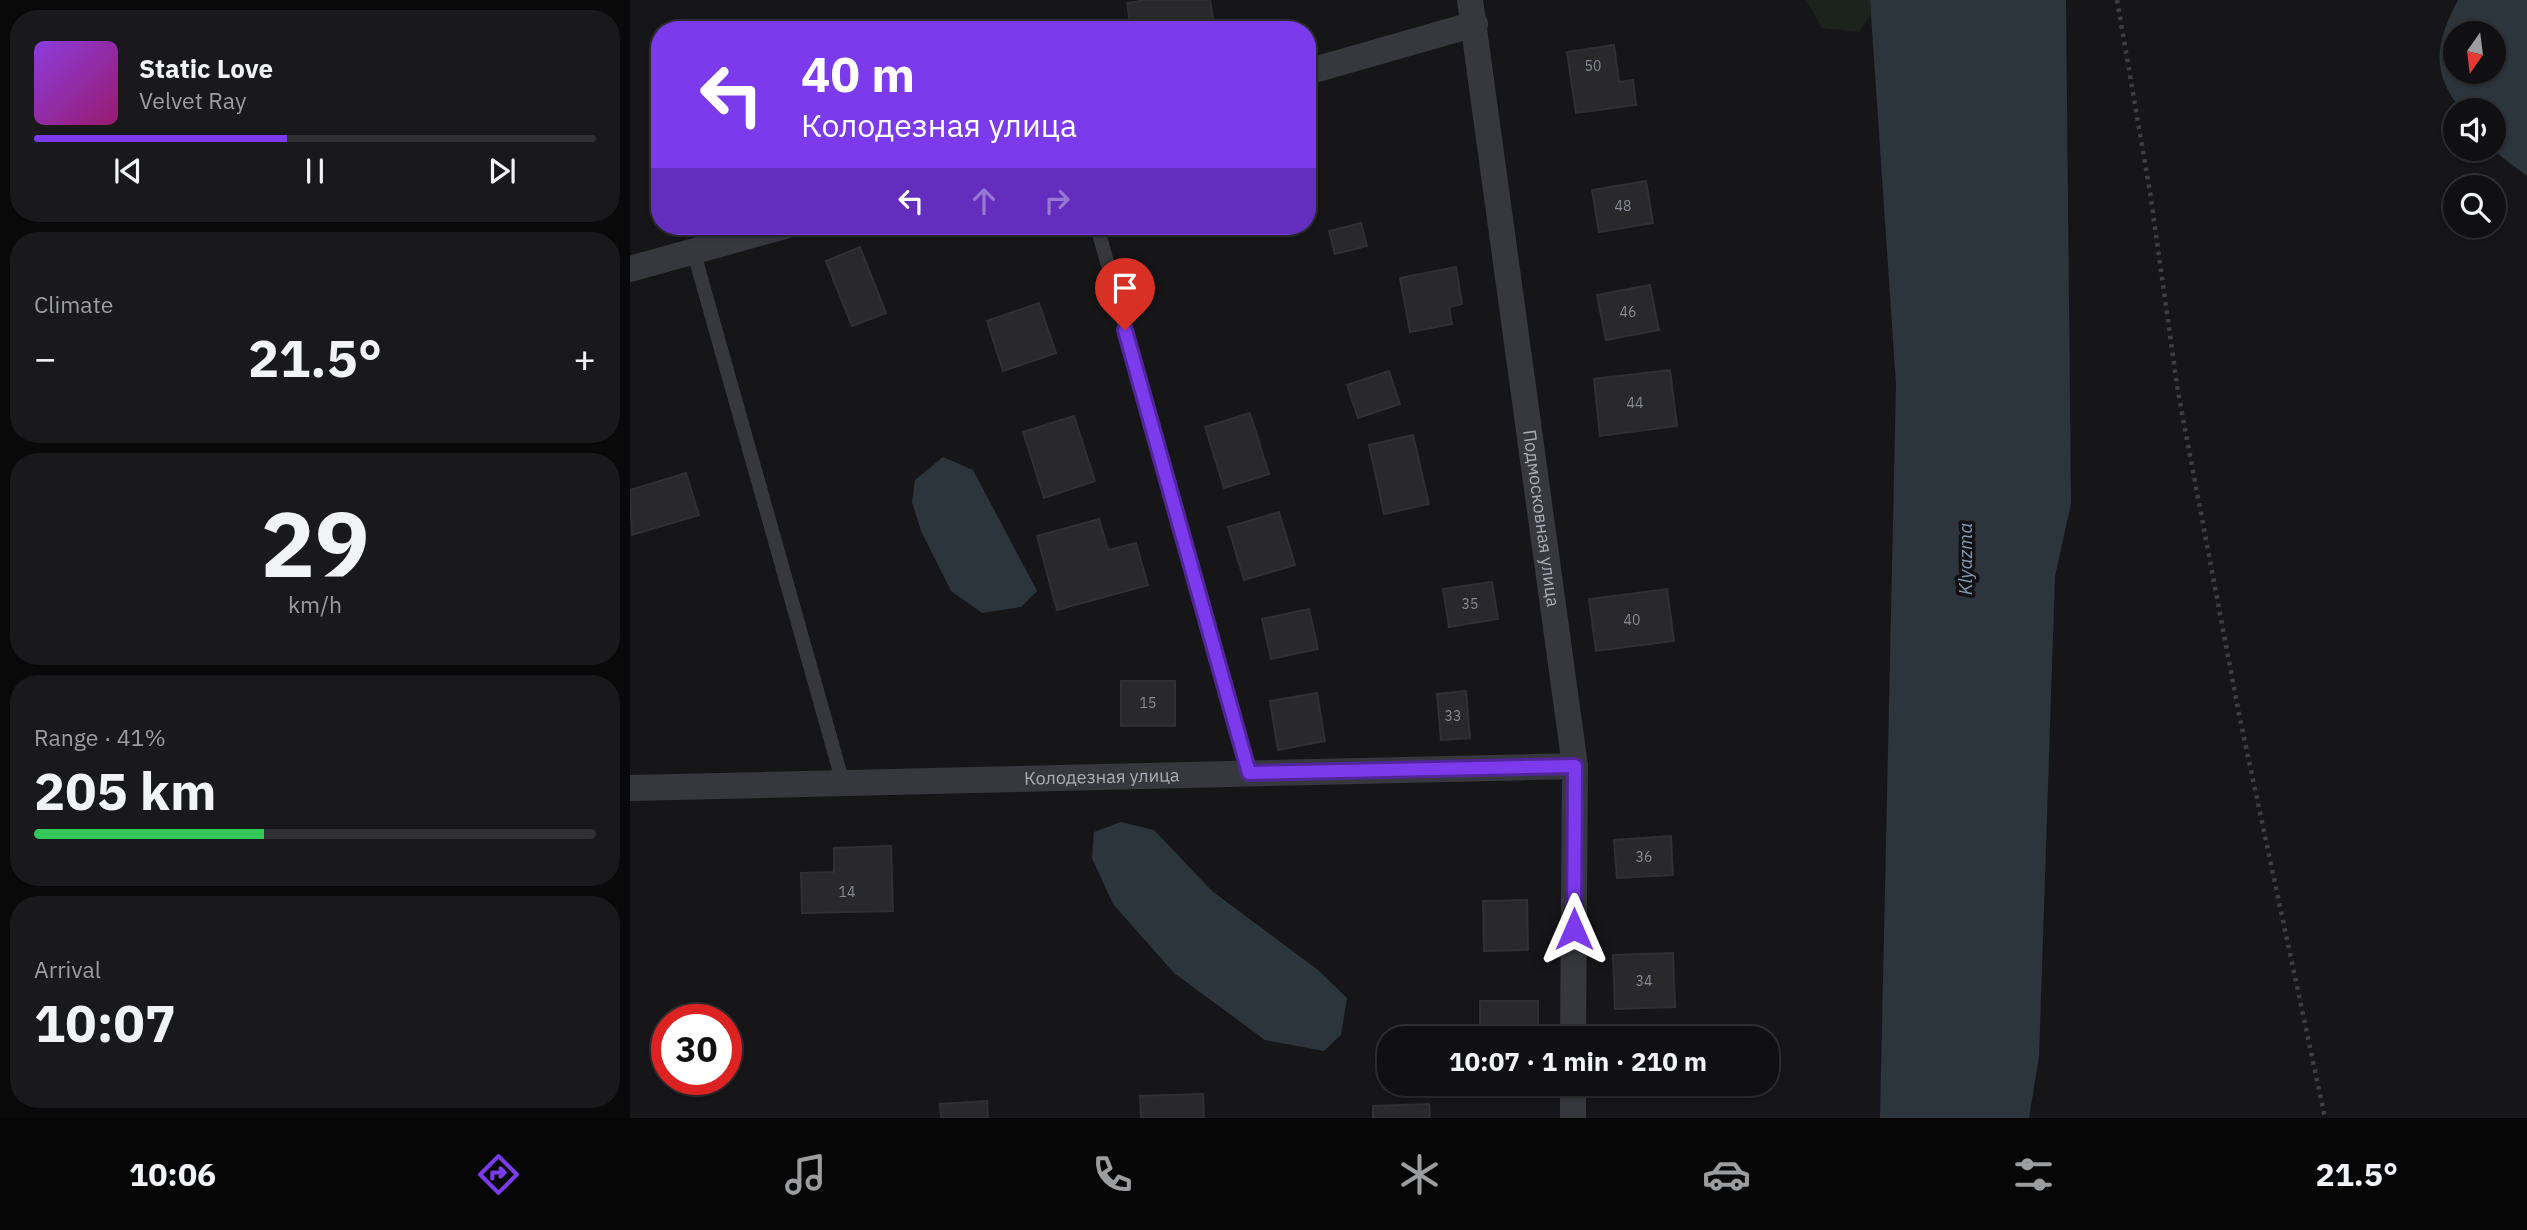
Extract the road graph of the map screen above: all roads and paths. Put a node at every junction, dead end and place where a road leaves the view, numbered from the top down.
1 (2117, 0) edge
2 (1473, 12) edge
3 (1316, 69) edge
4 (755, 235) edge
5 (1100, 235) edge
6 (694, 253) junction
7 (630, 269) edge
8 (1575, 766) junction
9 (1249, 773) junction
10 (843, 783) junction
11 (630, 788) edge
12 (1573, 1026) edge
13 (1573, 1096) edge
14 (1573, 1118) edge
15 (2325, 1118) edge

1 - 15 path
2 - 3 street
2 - 8 street, Подмосковная улица
4 - 6 street
5 - 9 lane
6 - 7 street
6 - 10 lane
8 - 9 street, Колодезная улица
8 - 12 street, Подмосковная улица
9 - 10 street, Колодезная улица
10 - 11 street, Колодезная улица
13 - 14 street

